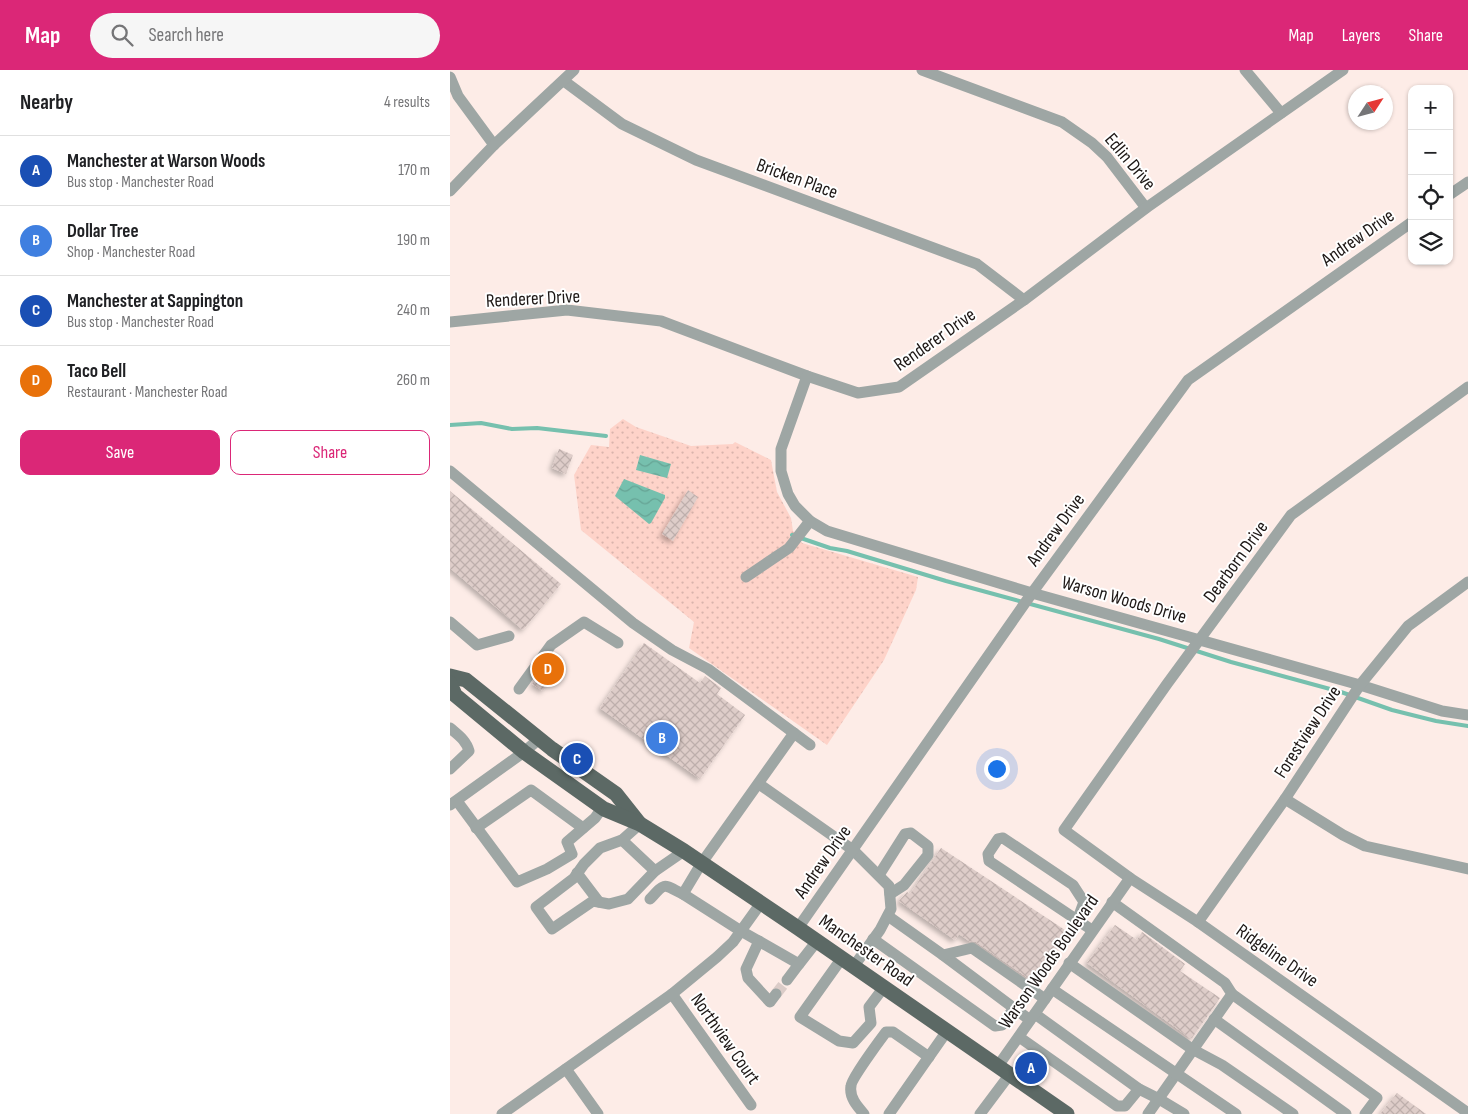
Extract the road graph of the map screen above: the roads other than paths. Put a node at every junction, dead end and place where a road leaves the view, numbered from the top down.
1 (574, 70) edge
2 (922, 70) edge
3 (1246, 70) edge
4 (1343, 70) edge
5 (450, 77) edge
6 (564, 81) junction
7 (1281, 113) junction
8 (494, 145) junction
9 (1468, 182) edge
10 (450, 191) edge
11 (1453, 192) edge
12 (1146, 208) junction
13 (1408, 225) edge
14 (1024, 300) junction
15 (450, 322) edge
16 (807, 376) junction
17 (1468, 387) edge
18 (450, 472) edge
19 (810, 521) junction
20 (746, 577) dead end
21 (1468, 582) edge
22 (1028, 599) junction
23 (450, 622) edge
24 (509, 636) dead end
25 (618, 643) dead end
26 (1199, 643) junction
27 (450, 676) edge
28 (450, 683) edge
29 (519, 689) dead end
30 (1355, 692) junction
31 (1468, 715) edge
32 (450, 728) edge
33 (794, 733) junction
34 (539, 739) junction
35 (810, 745) dead end
36 (524, 752) junction
37 (450, 769) edge
38 (759, 784) junction
39 (1285, 799) junction
40 (453, 803) edge
41 (602, 808) junction
42 (640, 824) junction
43 (476, 828) junction
44 (583, 828) junction
45 (1064, 830) joint
46 (622, 840) junction
47 (853, 850) junction
48 (684, 852) junction
49 (701, 864) junction
50 (1468, 869) edge
51 (655, 870) junction
52 (578, 873) junction
53 (879, 875) junction
54 (1130, 878) junction
55 (683, 894) junction
56 (890, 894) junction
57 (650, 899) dead end
58 (598, 902) junction
59 (760, 902) junction
60 (1112, 902) junction
61 (888, 916) junction
62 (1077, 921) junction
63 (1198, 922) junction
64 (798, 928) junction
65 (1092, 930) junction
66 (741, 931) junction
67 (873, 939) junction
68 (759, 941) junction
69 (817, 941) junction
70 (943, 955) junction
71 (848, 962) junction
72 (1069, 963) junction
73 (799, 964) junction
74 (786, 980) tunnel mouth
75 (884, 987) junction
76 (672, 994) junction
77 (1048, 994) junction
78 (1232, 994) junction
79 (773, 998) dead end
80 (1014, 1008) junction
81 (1032, 1017) junction
82 (1214, 1019) junction
83 (947, 1031) junction
84 (1019, 1037) junction
85 (1192, 1048) junction
86 (929, 1057) junction
87 (566, 1069) junction
88 (1004, 1070) junction
89 (1176, 1072) junction
90 (1139, 1089) junction
91 (1159, 1098) junction
92 (751, 1105) dead end
93 (1180, 1113) edge
94 (1468, 1113) edge
95 (502, 1114) edge
96 (598, 1114) edge
97 (864, 1114) edge
98 (889, 1114) edge
99 (980, 1114) edge
100 (1067, 1114) edge
101 (1148, 1114) edge
102 (1236, 1114) edge
103 (1292, 1114) edge
104 (1346, 1114) edge
105 (1365, 1114) edge

1 - 6 street
2 - 12 street, Edlin Drive
3 - 7 street
4 - 7 street, Renderer Drive
5 - 8 street
6 - 8 street
6 - 14 street, Bricken Place
7 - 12 street, Renderer Drive
8 - 10 street
9 - 11 street
12 - 14 street, Renderer Drive
13 - 22 street, Andrew Drive
14 - 16 street, Renderer Drive
15 - 16 street, Renderer Drive
16 - 19 street, Warson Woods Drive
17 - 26 street, Dearborn Drive
18 - 33 street
19 - 20 street
19 - 22 street, Warson Woods Drive
21 - 30 street, Forestview Drive
22 - 26 street, Warson Woods Drive
22 - 47 street, Andrew Drive
23 - 24 street
25 - 29 street
26 - 30 street, Warson Woods Drive
26 - 45 street, Dearborn Drive
27 - 34 main road, Manchester Road
28 - 36 main road, Manchester Road
30 - 31 street, Warson Woods Drive
30 - 39 street, Forestview Drive
32 - 37 street
33 - 35 street
33 - 38 street
34 - 36 street
34 - 42 main road, Manchester Road
36 - 40 street
36 - 41 main road, Manchester Road
38 - 47 street
38 - 49 street
39 - 50 street
39 - 63 street, Forestview Drive
40 - 43 street
41 - 42 main road, Manchester Road
41 - 44 street
42 - 46 street
42 - 48 main road, Manchester Road
43 - 44 street
43 - 44 street
45 - 54 street, Ridgeline Drive
46 - 51 street
46 - 52 street
47 - 53 street
47 - 64 street, Andrew Drive
48 - 49 main road, Manchester Road
48 - 51 street
49 - 55 street
49 - 59 main road, Manchester Road
51 - 58 street
52 - 58 street
52 - 58 street
53 - 56 street
53 - 56 street
54 - 60 street, Warson Woods Boulevard
54 - 63 street, Ridgeline Drive
55 - 57 street
55 - 66 street
56 - 61 street
59 - 64 main road, Manchester Road
59 - 66 street
60 - 65 street, Warson Woods Boulevard
60 - 78 street
61 - 67 street
61 - 70 street
62 - 62 street
62 - 65 street
63 - 94 street, Ridgeline Drive
64 - 69 main road, Manchester Road
65 - 72 street, Warson Woods Boulevard
66 - 68 street
66 - 76 street
67 - 71 street
67 - 80 street
68 - 73 street
68 - 79 street
69 - 71 main road, Manchester Road
69 - 73 street
70 - 77 street
70 - 80 street
71 - 75 main road, Manchester Road
71 - 75 street
72 - 77 street, Warson Woods Boulevard
72 - 85 street
73 - 74 street
75 - 83 main road, Manchester Road
76 - 87 street
76 - 92 street, Northview Court
77 - 81 street, Warson Woods Boulevard
77 - 89 street
78 - 82 street
78 - 105 street
80 - 81 street
81 - 84 street, Warson Woods Boulevard
81 - 90 street
82 - 85 street
82 - 104 street
83 - 86 street
83 - 88 main road, Manchester Road
84 - 88 street, Warson Woods Boulevard
84 - 90 street
85 - 89 street
85 - 103 street
86 - 97 street
86 - 98 street
87 - 95 street
87 - 96 street
88 - 99 street, Warson Woods Boulevard
88 - 100 main road, Manchester Road
89 - 91 street
89 - 102 street
90 - 91 street
91 - 93 street
91 - 101 street

